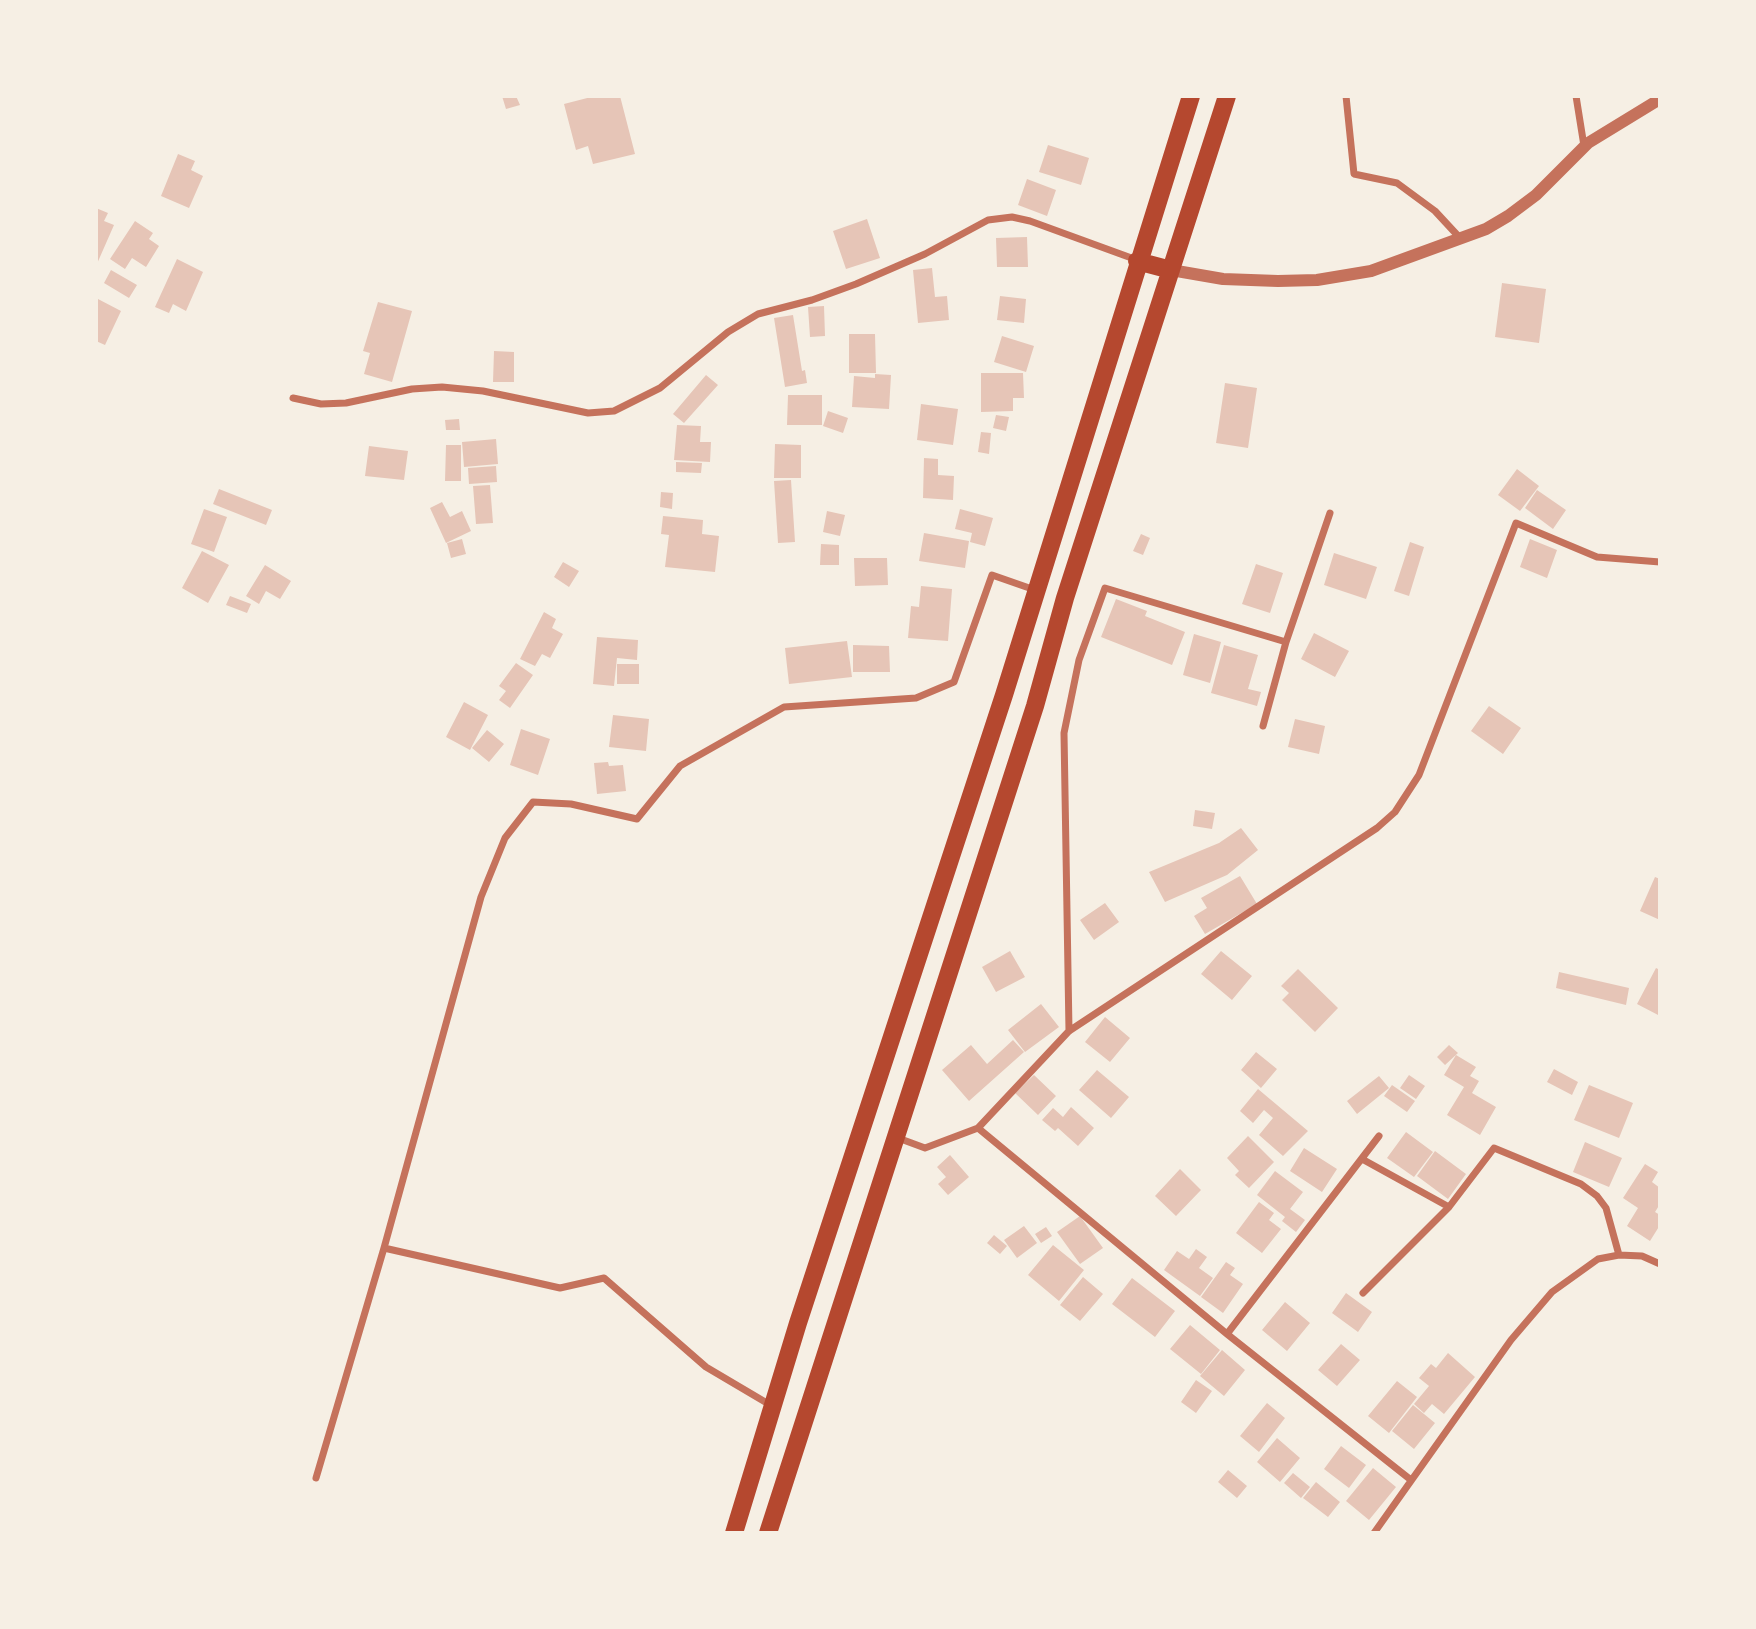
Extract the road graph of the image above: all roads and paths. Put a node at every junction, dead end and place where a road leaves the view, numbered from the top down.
1 (1191, 96) edge
2 (1227, 96) edge
3 (1346, 96) edge
4 (1576, 96) edge
5 (1660, 99) edge
6 (1584, 147) junction
7 (1460, 239) junction
8 (1137, 261) junction
9 (1171, 270) junction
10 (293, 398) dead end
11 (1330, 513) dead end
12 (1660, 562) edge
13 (1036, 590) junction
14 (1286, 642) junction
15 (1263, 726) dead end
16 (1069, 1031) junction
17 (978, 1128) junction
18 (1379, 1136) dead end
19 (895, 1137) junction
20 (1362, 1159) junction
21 (1448, 1207) junction
22 (384, 1248) junction
23 (1619, 1255) junction
24 (1660, 1264) edge
25 (1363, 1293) dead end
26 (1227, 1334) junction
27 (772, 1406) junction
28 (316, 1478) dead end
29 (1411, 1480) junction
30 (734, 1533) edge
31 (768, 1533) edge
32 (1374, 1533) edge

1 - 8 highway
2 - 9 highway
3 - 7 street
4 - 6 street
5 - 6 street
6 - 7 street
7 - 9 street
8 - 9 highway
8 - 10 street
8 - 13 highway
9 - 19 highway
11 - 14 street
12 - 16 street
13 - 22 street
13 - 27 highway
14 - 15 street
14 - 16 street
16 - 17 street
17 - 19 street
17 - 26 street
18 - 20 street
19 - 31 highway
20 - 21 street
20 - 26 street
21 - 23 street
21 - 25 street
22 - 27 street
22 - 28 street
23 - 24 street
23 - 29 street
26 - 29 street
27 - 30 highway
29 - 32 street

